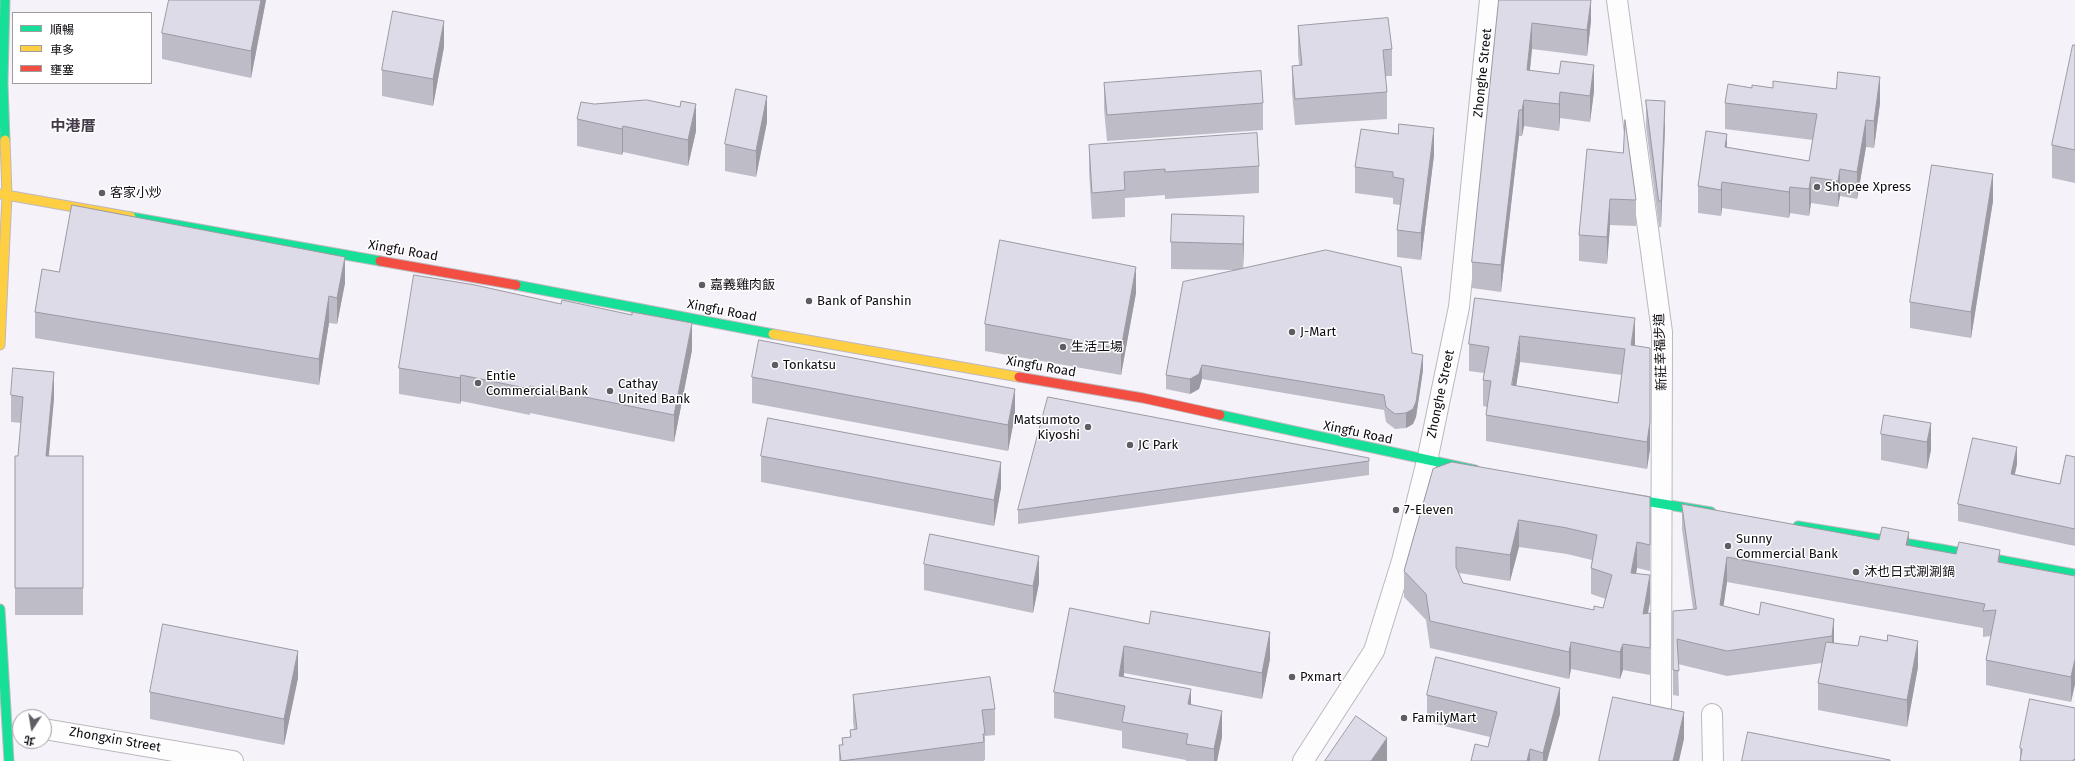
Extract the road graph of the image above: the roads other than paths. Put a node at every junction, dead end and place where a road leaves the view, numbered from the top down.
1 (5, 0) edge
2 (1490, 0) edge
3 (1617, 0) edge
4 (4, 194) edge
5 (0, 345) edge
6 (1428, 461) junction
7 (1482, 471) edge
8 (1608, 494) edge
9 (1663, 505) junction
10 (1724, 514) edge
11 (1785, 524) edge
12 (2075, 574) edge
13 (0, 609) edge
14 (1662, 706) edge
15 (1712, 714) dead end
16 (9, 723) edge
17 (52, 730) edge
18 (9, 761) edge
19 (233, 761) edge
20 (1303, 761) edge
21 (1713, 761) edge

1 - 4 street
2 - 6 street, Zhonghe Street
3 - 9 street, 新莊幸福步道
4 - 5 street
4 - 6 street, Xingfu Road
6 - 7 street, Xingfu Road
6 - 20 street, Zhonghe Street
8 - 9 street
9 - 10 street
9 - 14 street, 新莊幸福步道
11 - 12 street
13 - 16 street
15 - 21 street
16 - 18 street
17 - 19 street, Zhongxin Street

